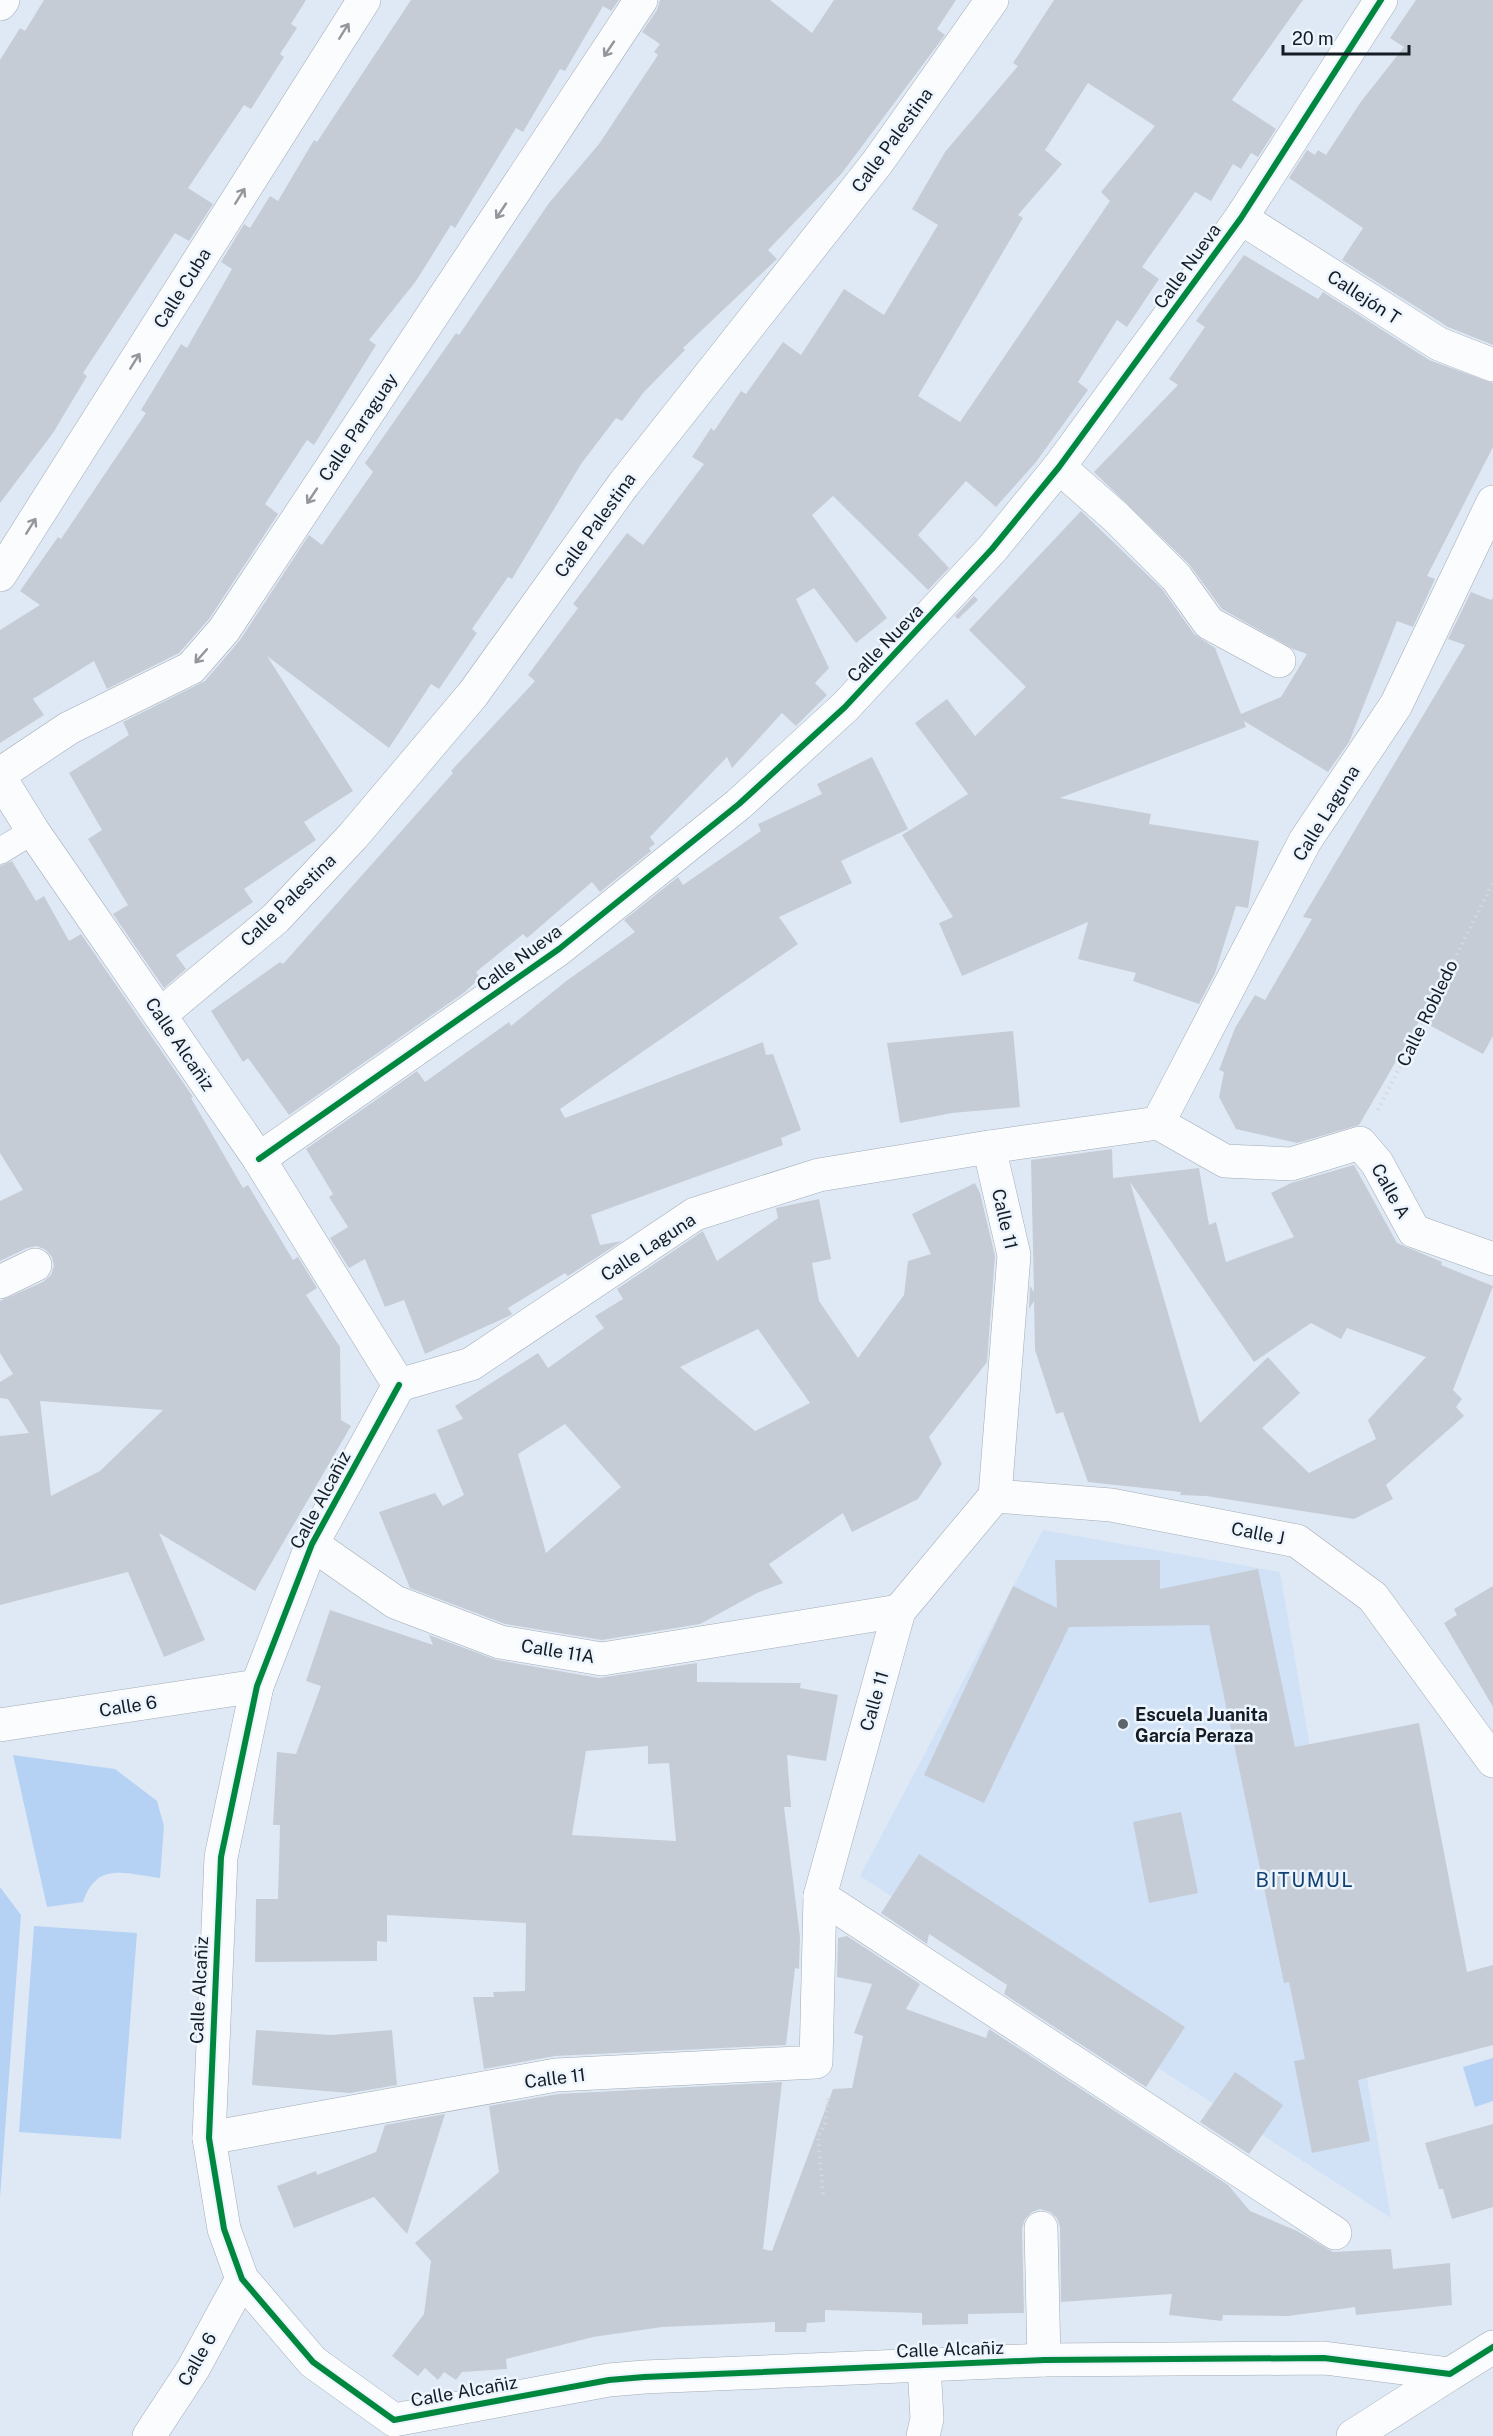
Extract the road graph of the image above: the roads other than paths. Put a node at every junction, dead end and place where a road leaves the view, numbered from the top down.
1 (3, 0) edge
2 (364, 0) edge
3 (641, 0) edge
4 (992, 0) edge
5 (1381, 0) edge
6 (0, 4) edge
7 (1241, 218) junction
8 (1493, 365) edge
9 (1059, 467) junction
10 (1493, 502) edge
11 (0, 575) edge
12 (1279, 661) dead end
13 (0, 776) edge
14 (33, 831) junction
15 (0, 851) edge
16 (160, 1015) junction
17 (1158, 1123) junction
18 (989, 1147) junction
19 (259, 1159) junction
20 (1493, 1258) edge
21 (35, 1265) dead end
22 (0, 1282) edge
23 (399, 1385) junction
24 (995, 1496) junction
25 (312, 1544) junction
26 (899, 1611) junction
27 (257, 1686) junction
28 (0, 1725) edge
29 (1493, 1761) edge
30 (820, 1896) junction
31 (208, 2138) junction
32 (1041, 2228) dead end
33 (1335, 2233) dead end
34 (242, 2279) junction
35 (1493, 2347) edge
36 (1044, 2360) junction
37 (924, 2365) junction
38 (1450, 2374) junction
39 (391, 2428) edge
40 (148, 2436) edge
41 (923, 2436) edge
42 (1353, 2436) edge

1 - 6 street
11 -> 2 street, Calle Cuba
3 -> 13 street, Calle Paraguay
4 - 16 street, Calle Palestina
5 - 7 street, Calle Nueva
7 - 8 street, Callejón T
7 - 9 street, Calle Nueva
9 - 12 street
9 - 19 street, Calle Nueva
10 - 17 street, Calle Laguna
13 - 14 street, Calle Alcañiz
14 - 15 lane
14 - 16 street, Calle Alcañiz
16 - 19 street, Calle Alcañiz
17 - 18 street
17 - 20 street, Calle A
18 - 23 street, Calle Laguna
18 - 24 street, Calle 11
19 - 23 street, Calle Alcañiz
21 - 22 street
23 - 25 street, Calle Alcañiz
24 - 26 street, Calle 11
24 - 29 street, Calle J
25 - 26 street, Calle 11A
25 - 27 street, Calle Alcañiz
26 - 30 street, Calle 11
27 - 28 street, Calle 6
27 - 31 street, Calle Alcañiz
30 - 31 street, Calle 11
30 - 33 street
31 - 34 street, Calle Alcañiz
32 - 36 street
34 - 39 street, Calle Alcañiz
34 - 40 street, Calle 6
35 - 38 street
36 - 37 street, Calle Alcañiz
36 - 38 street, Calle Alcañiz
37 - 39 street, Calle Alcañiz
37 - 41 street
38 - 42 street

